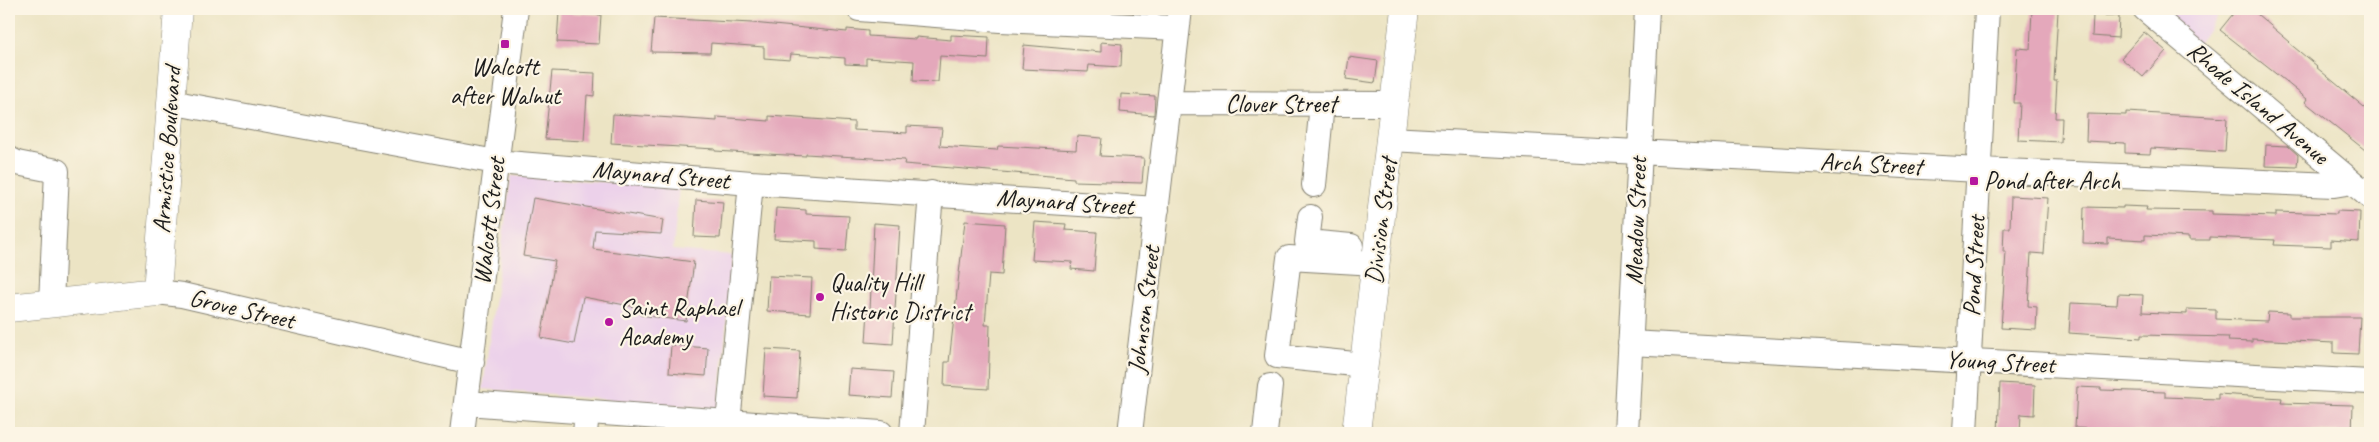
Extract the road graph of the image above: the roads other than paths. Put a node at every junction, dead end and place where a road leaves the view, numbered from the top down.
1 (178, 9) edge
2 (516, 9) edge
3 (859, 9) edge
4 (1405, 9) edge
5 (1646, 9) edge
6 (1987, 9) edge
7 (2145, 9) edge
8 (1178, 18) edge
9 (170, 102) junction
10 (1169, 104) junction
11 (1322, 104) junction
12 (1393, 104) junction
13 (1390, 139) junction
14 (1638, 152) junction
15 (9, 159) edge
16 (496, 162) junction
17 (1979, 170) junction
18 (751, 183) junction
19 (1314, 184) dead end
20 (2361, 190) edge
21 (931, 193) junction
22 (1157, 208) junction
23 (1310, 217) dead end
24 (1376, 256) junction
25 (157, 292) junction
26 (51, 303) junction
27 (9, 308) edge
28 (1630, 343) junction
29 (1969, 360) junction
30 (472, 362) junction
31 (1364, 365) junction
32 (2370, 382) edge
33 (1270, 386) dead end
34 (466, 403) junction
35 (586, 423) edge
36 (728, 423) junction
37 (462, 433) edge
38 (881, 433) edge
39 (912, 433) edge
40 (1130, 433) edge
41 (1265, 433) edge
42 (1356, 433) edge
43 (1626, 433) edge
44 (1966, 433) edge

1 - 9 main road, Armistice Boulevard
2 - 16 street, Walcott Street
3 - 8 street
4 - 12 main road, Division Street
5 - 14 street, Meadow Street
6 - 17 street, Pond Street
7 - 20 street, Rhode Island Avenue
8 - 10 street, Johnson Street
9 - 16 street, Maynard Street
9 - 25 main road, Armistice Boulevard
10 - 11 street, Clover Street
10 - 22 street, Johnson Street
11 - 12 street, Clover Street
11 - 19 street
12 - 13 main road, Division Street
13 - 14 street, Arch Street
13 - 24 main road, Division Street
14 - 17 street, Arch Street
14 - 28 street, Meadow Street
15 - 26 street
16 - 18 street, Maynard Street
16 - 30 street, Walcott Street
17 - 20 street, Arch Street
17 - 29 street, Pond Street
18 - 21 street, Maynard Street
18 - 36 street
21 - 22 street, Maynard Street
21 - 39 street
22 - 40 street, Johnson Street
23 - 24 street
24 - 31 main road, Division Street
24 - 31 street
25 - 26 main road, Grove Street
25 - 30 street, Grove Street
26 - 27 main road, Grove Street
28 - 29 street, Young Street
28 - 43 street, Meadow Street
29 - 32 street, Young Street
29 - 44 street, Pond Street
30 - 34 street, Walcott Street
31 - 42 main road, Division Street
33 - 41 street
34 - 35 street
34 - 37 street, Walcott Street
35 - 36 street
36 - 38 street

